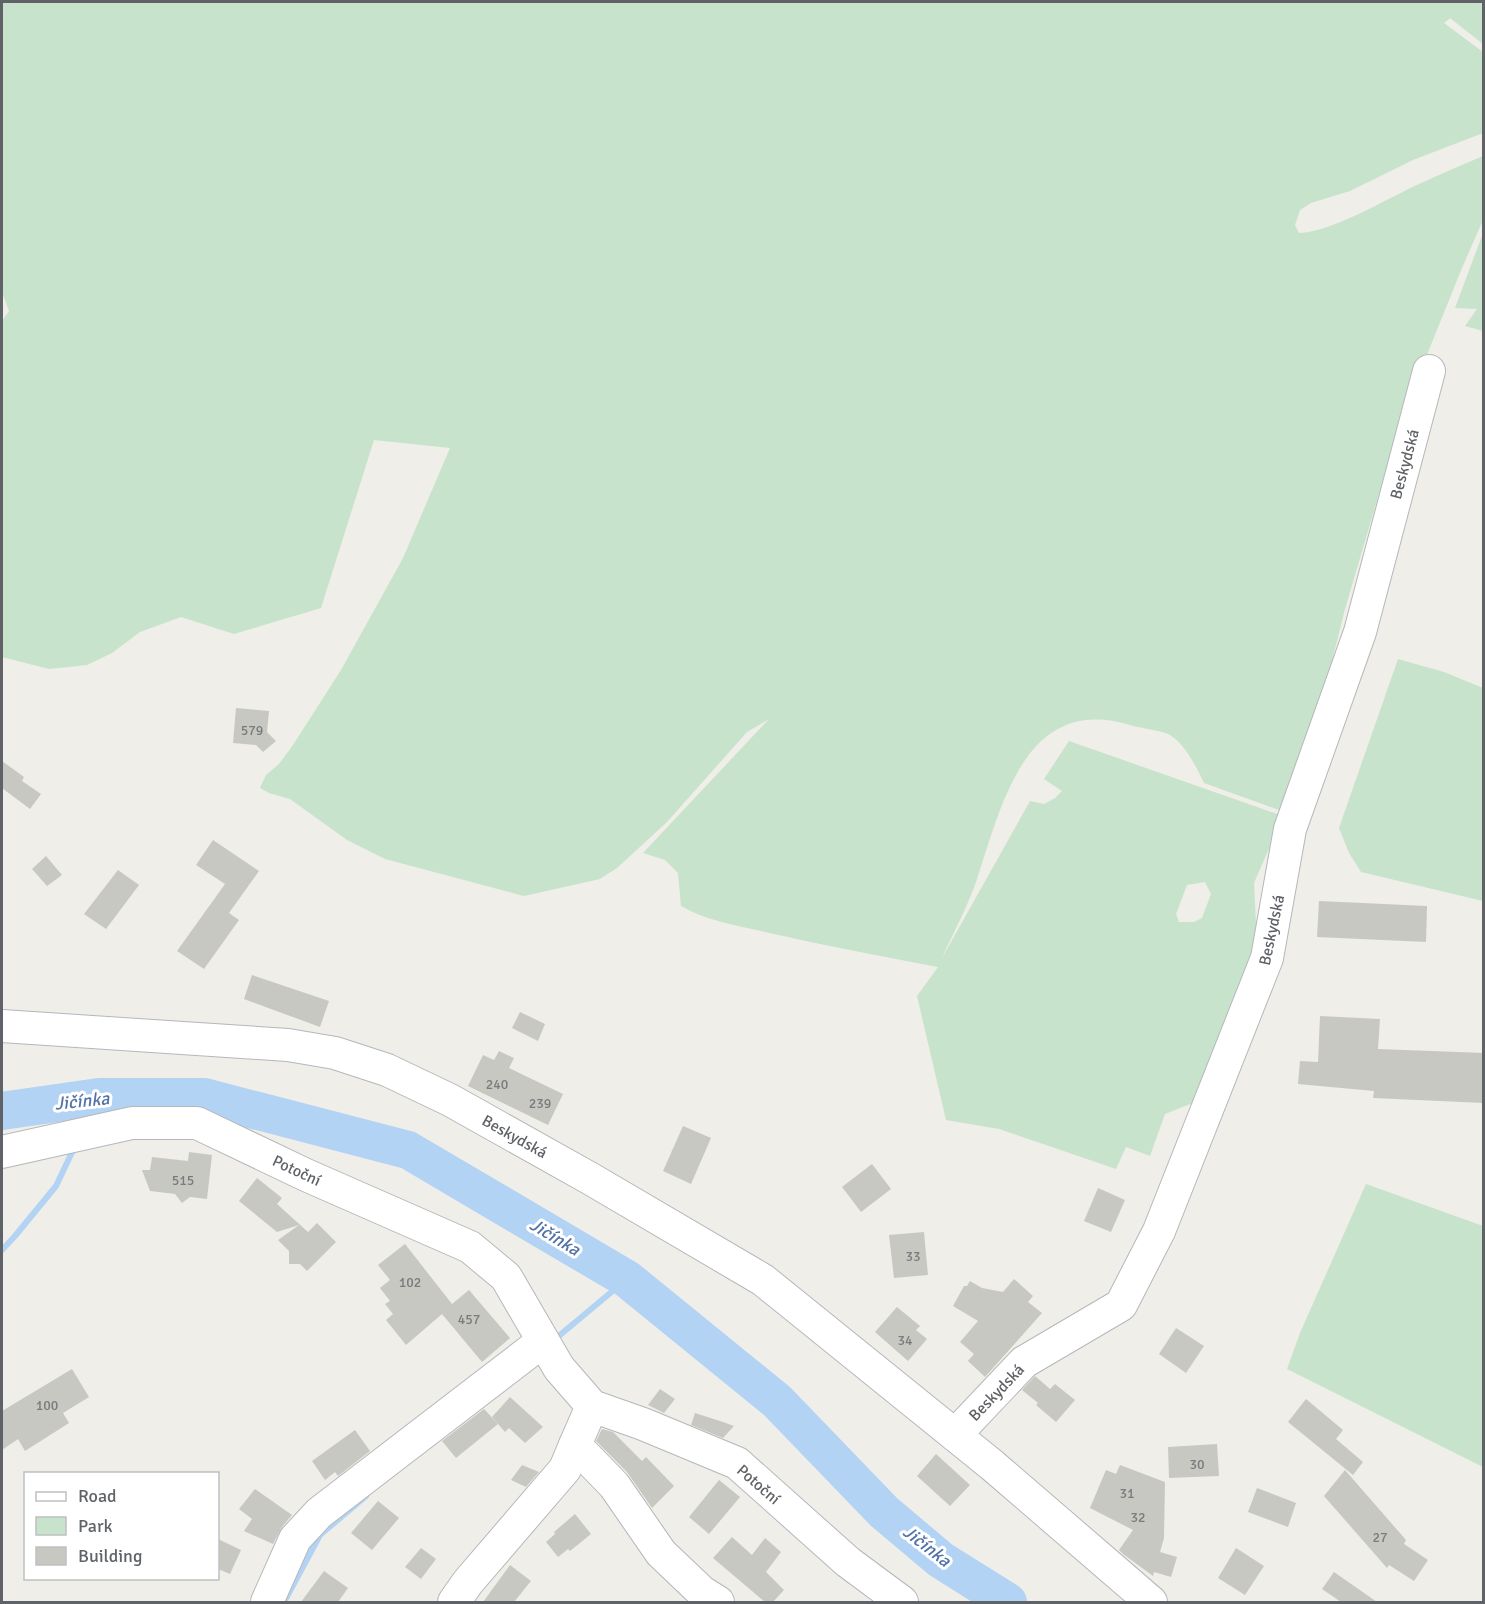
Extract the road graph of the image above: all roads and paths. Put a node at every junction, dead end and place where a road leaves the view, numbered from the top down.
1 (1429, 371) dead end
2 (2, 1026) edge
3 (2, 1152) edge
4 (543, 1341) junction
5 (592, 1406) junction
6 (955, 1435) junction
7 (575, 1445) junction
8 (267, 1602) edge
9 (454, 1602) edge
10 (718, 1602) edge
11 (902, 1602) edge
12 (1151, 1602) edge

1 - 6 street, Beskydská
2 - 6 street, Beskydská
3 - 4 street, Potoční
4 - 5 street, Potoční
4 - 8 street
5 - 7 street
5 - 11 street, Potoční
6 - 12 street, Beskydská
7 - 9 street
7 - 10 street

